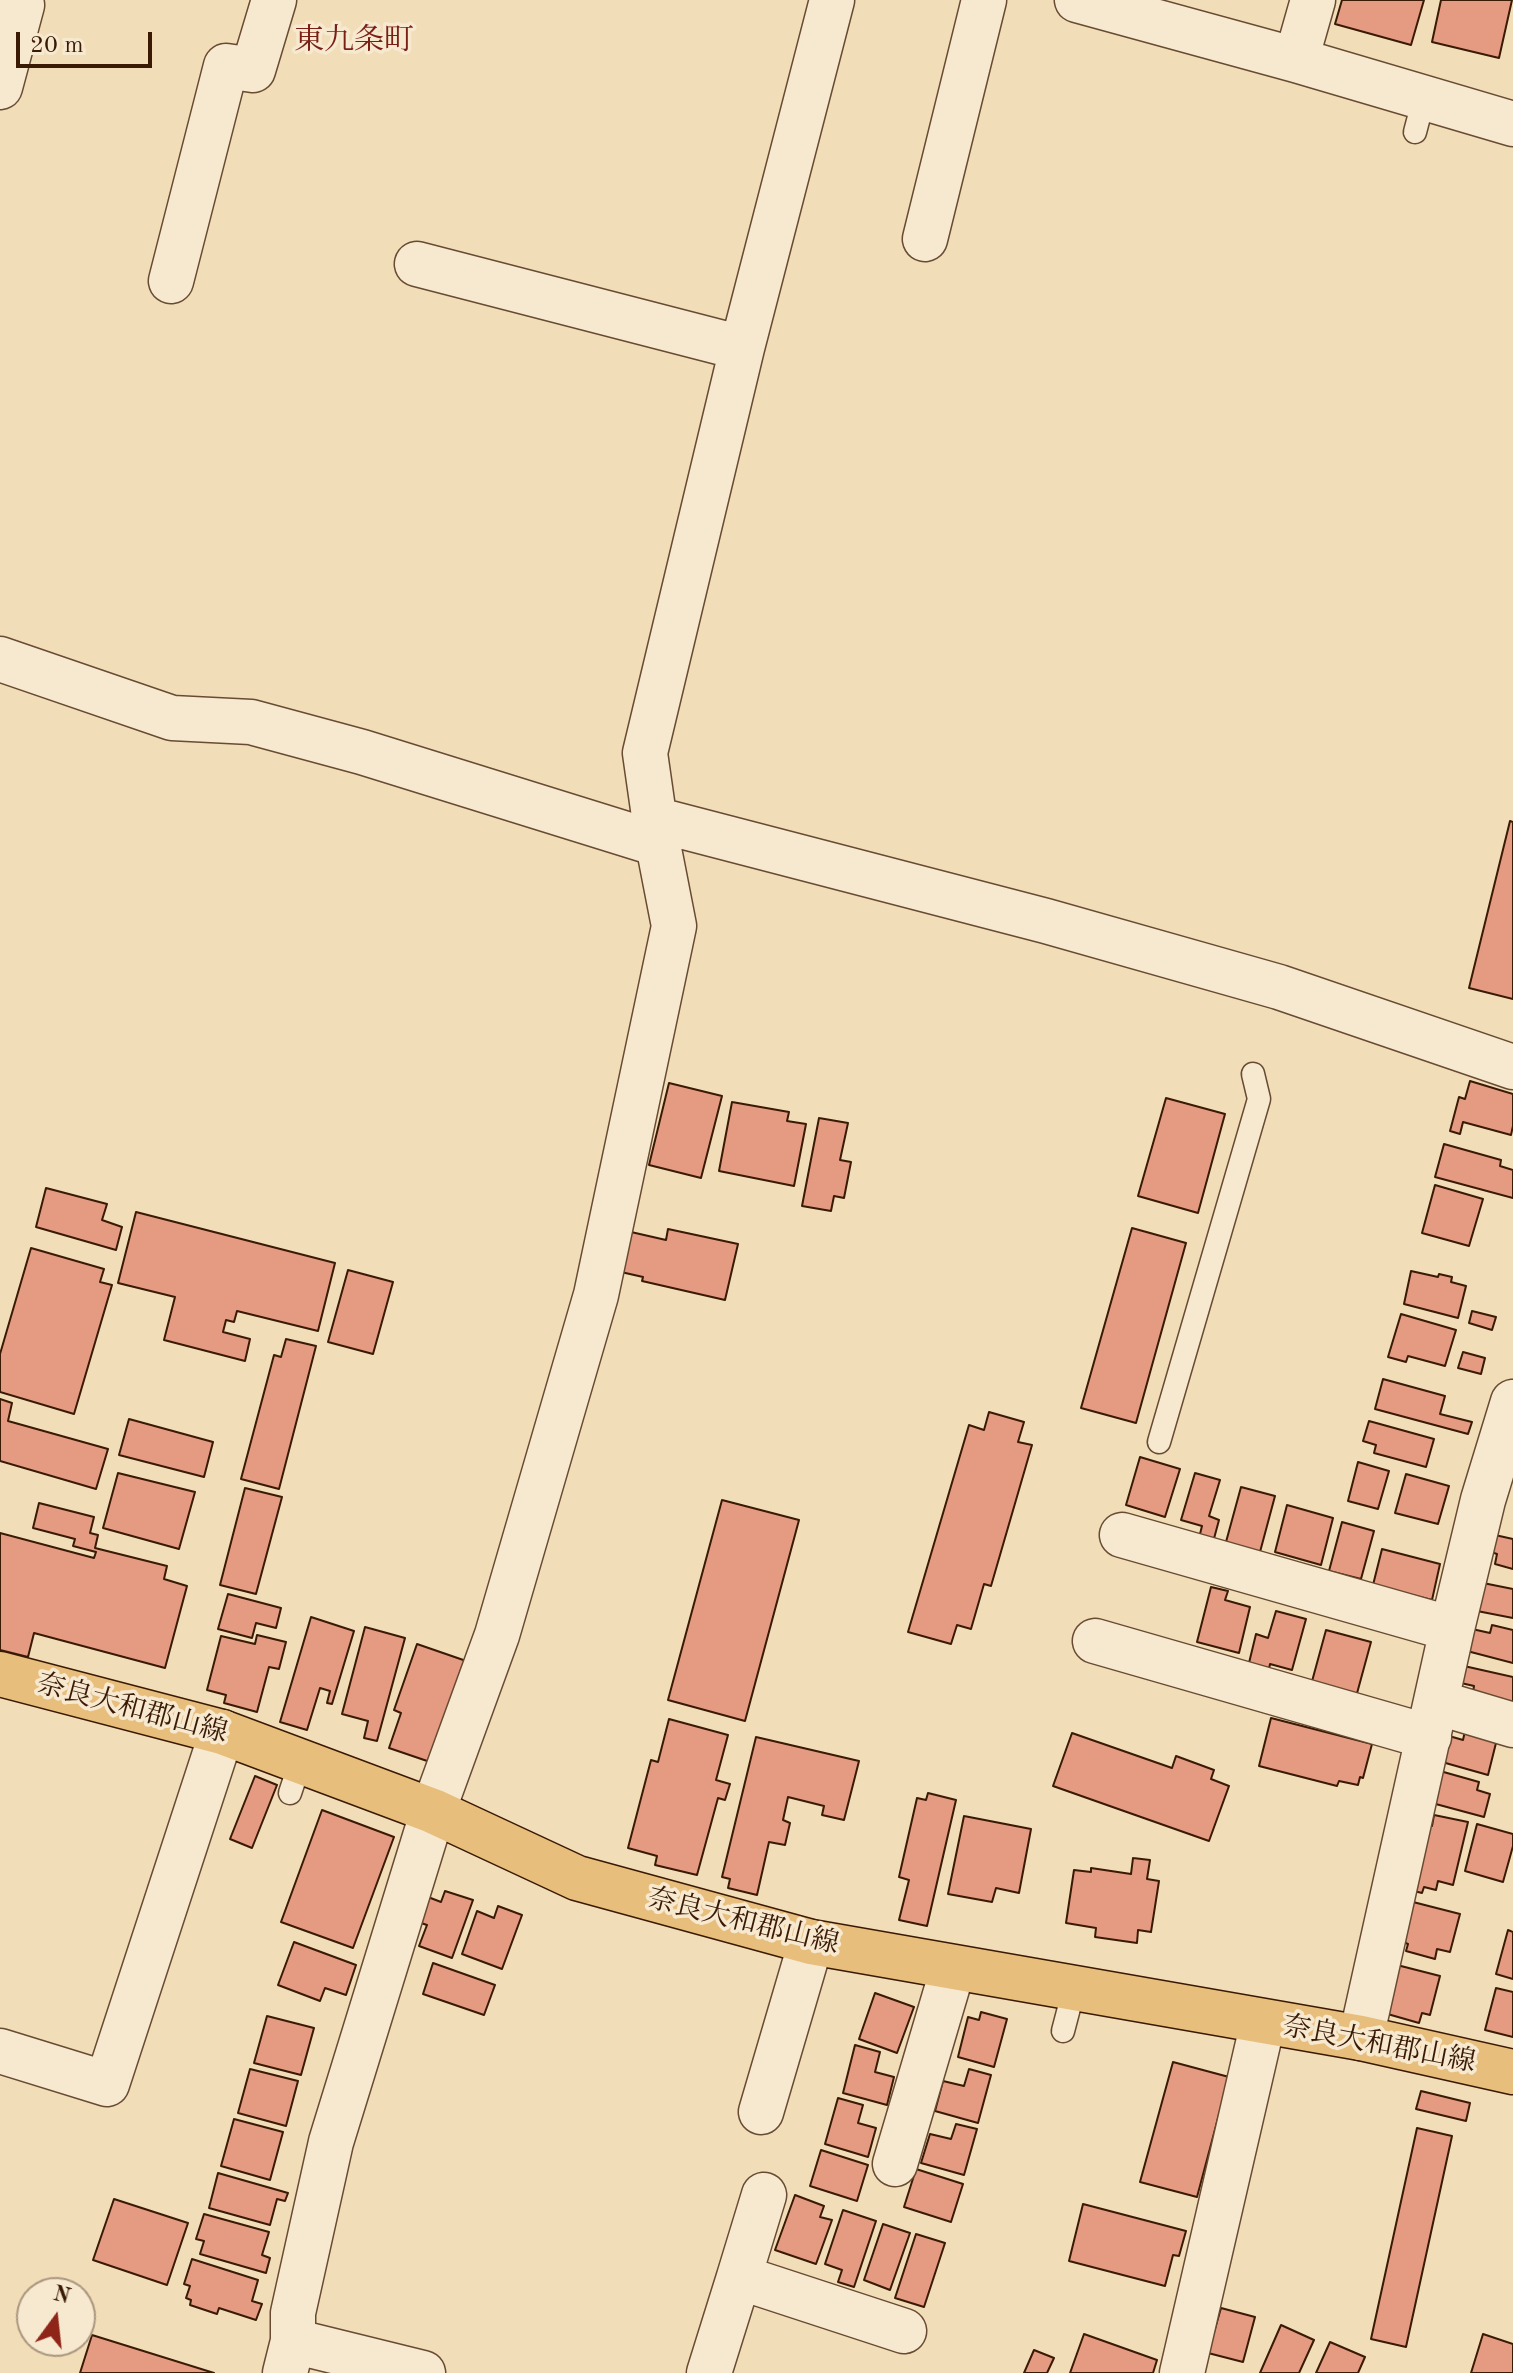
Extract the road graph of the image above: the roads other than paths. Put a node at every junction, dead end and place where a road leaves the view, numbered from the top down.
1 (13, 0) edge
2 (274, 0) edge
3 (832, 0) edge
4 (984, 0) edge
5 (1077, 0) edge
6 (1313, 0) edge
7 (1296, 60) junction
8 (0, 87) edge
9 (1513, 124) edge
10 (925, 239) dead end
11 (417, 264) dead end
12 (171, 281) dead end
13 (742, 348) junction
14 (0, 659) edge
15 (656, 832) junction
16 (1513, 1067) edge
17 (1253, 1074) dead end
18 (1513, 1402) edge
19 (1159, 1442) dead end
20 (1498, 1504) edge
21 (1122, 1535) dead end
22 (1452, 1629) junction
23 (1095, 1641) dead end
24 (0, 1674) edge
25 (1432, 1719) junction
26 (1513, 1725) edge
27 (222, 1732) junction
28 (433, 1811) junction
29 (811, 1942) junction
30 (953, 1968) junction
31 (1074, 1989) junction
32 (1263, 2022) junction
33 (1063, 2031) dead end
34 (1361, 2038) junction
35 (0, 2051) edge
36 (1513, 2072) edge
37 (761, 2112) dead end
38 (895, 2164) dead end
39 (764, 2195) dead end
40 (739, 2277) junction
41 (904, 2331) dead end
42 (289, 2357) edge
43 (423, 2373) edge
44 (709, 2373) edge
45 (1182, 2373) edge

1 - 8 street
2 - 12 street
3 - 13 street
4 - 10 street
5 - 7 street
6 - 7 street
7 - 9 street
11 - 13 street
13 - 15 street
14 - 15 street
15 - 16 street
15 - 28 street
17 - 19 lane
18 - 20 street
20 - 22 street
21 - 22 street
22 - 25 street
23 - 25 street
24 - 27 main road, 奈良大和郡山線
25 - 26 street
25 - 34 street
27 - 28 main road, 奈良大和郡山線
27 - 35 street
28 - 29 main road, 奈良大和郡山線
28 - 42 street
29 - 30 main road, 奈良大和郡山線
29 - 37 street
30 - 31 main road, 奈良大和郡山線
30 - 38 street
31 - 32 main road, 奈良大和郡山線
31 - 33 lane
32 - 34 main road, 奈良大和郡山線
32 - 45 street
34 - 36 main road, 奈良大和郡山線
39 - 40 street
40 - 41 street
40 - 44 street
42 - 43 street

